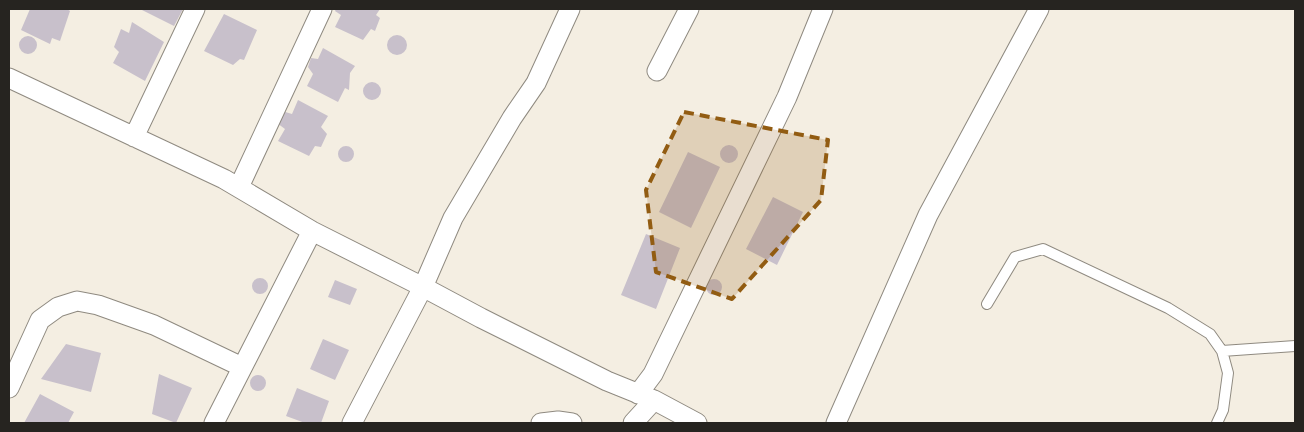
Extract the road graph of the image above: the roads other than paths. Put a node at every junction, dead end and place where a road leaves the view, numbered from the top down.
1 (195, 9) edge
2 (322, 9) edge
3 (570, 9) edge
4 (688, 9) edge
5 (824, 9) edge
6 (1039, 9) edge
7 (657, 71) dead end
8 (9, 78) edge
9 (134, 137) junction
10 (239, 187) junction
11 (312, 231) junction
12 (423, 287) junction
13 (987, 304) dead end
14 (1295, 346) edge
15 (1222, 351) junction
16 (242, 367) junction
17 (9, 388) edge
18 (646, 397) junction
19 (214, 423) edge
20 (352, 423) edge
21 (541, 423) edge
22 (572, 423) edge
23 (634, 423) edge
24 (697, 423) edge
25 (836, 423) edge
26 (1217, 423) edge

1 - 9 street
2 - 10 street
3 - 12 street
4 - 7 street
5 - 18 street
6 - 25 street
8 - 9 street
9 - 10 street
10 - 11 street
11 - 12 street
11 - 16 street
12 - 18 street
12 - 20 street
13 - 15 lane
14 - 15 lane
15 - 26 lane
16 - 17 street
16 - 19 street
18 - 23 street
18 - 24 street
21 - 22 street

